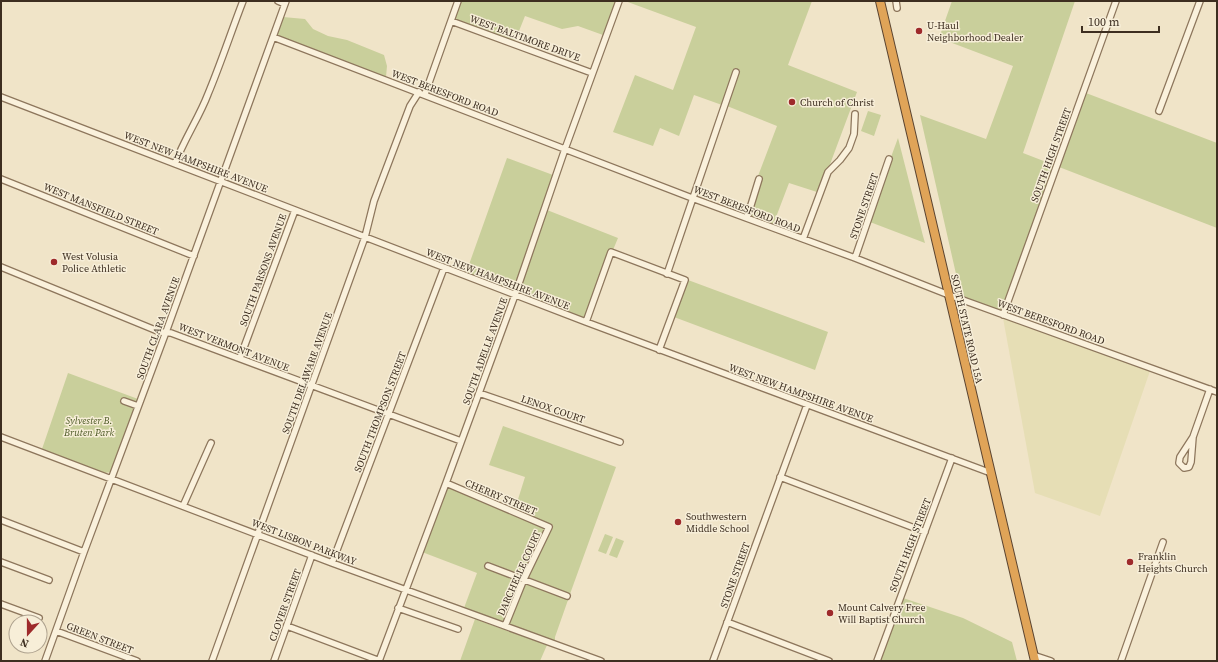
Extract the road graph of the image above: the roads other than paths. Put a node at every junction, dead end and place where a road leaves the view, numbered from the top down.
1 (243, 1) edge
2 (278, 1) edge
3 (458, 1) edge
4 (619, 1) edge
5 (880, 1) edge
6 (896, 1) edge
7 (1116, 1) edge
8 (1200, 1) edge
9 (286, 2) edge
10 (897, 8) dead end
11 (451, 21) junction
12 (273, 37) junction
13 (736, 72) dead end
14 (592, 73) junction
15 (422, 93) junction
16 (1, 97) edge
17 (1159, 111) dead end
18 (855, 114) dead end
19 (565, 149) junction
20 (889, 159) dead end
21 (176, 164) junction
22 (1, 179) edge
23 (759, 179) dead end
24 (221, 182) junction
25 (692, 198) junction
26 (295, 210) junction
27 (747, 218) junction
28 (366, 237) junction
29 (803, 239) junction
30 (194, 256) junction
31 (855, 258) junction
32 (1, 267) edge
33 (444, 268) junction
34 (667, 274) junction
35 (515, 295) junction
36 (949, 295) junction
37 (1003, 315) junction
38 (586, 322) junction
39 (166, 332) junction
40 (659, 350) junction
41 (240, 358) junction
42 (312, 386) junction
43 (1210, 389) junction
44 (1217, 392) edge
45 (479, 393) junction
46 (124, 401) dead end
47 (807, 405) junction
48 (138, 406) junction
49 (389, 414) junction
50 (1, 436) edge
51 (1193, 437) junction
52 (461, 442) junction
53 (620, 442) dead end
54 (211, 443) dead end
55 (952, 458) junction
56 (990, 472) junction
57 (112, 478) junction
58 (780, 478) junction
59 (446, 483) junction
60 (183, 506) junction
61 (1, 520) edge
62 (549, 527) joint
63 (925, 532) junction
64 (258, 534) junction
65 (1163, 542) dead end
66 (84, 552) junction
67 (312, 555) junction
68 (1, 562) edge
69 (332, 563) junction
70 (488, 566) dead end
71 (524, 579) junction
72 (49, 580) dead end
73 (405, 589) junction
74 (567, 596) dead end
75 (1, 604) edge
76 (398, 608) junction
77 (28, 614) edge
78 (727, 622) junction
79 (287, 626) junction
80 (505, 626) junction
81 (458, 630) dead end
82 (56, 631) junction
83 (1034, 658) edge
84 (129, 660) edge
85 (46, 661) edge
86 (137, 661) edge
87 (212, 661) edge
88 (274, 661) edge
89 (379, 661) edge
90 (601, 661) edge
91 (713, 661) edge
92 (830, 661) edge
93 (877, 661) edge
94 (1051, 661) edge
95 (1121, 661) edge

1 - 21 street
2 - 9 street
3 - 11 street, SOUTH DELAWARE AVENUE
4 - 14 street, SOUTH ADELLE AVENUE
5 - 36 highway, SOUTH STATE ROAD 15A
6 - 10 street
7 - 37 street, SOUTH HIGH STREET
8 - 17 street
9 - 12 street, SOUTH CLARA AVENUE
11 - 14 street, WEST BALTIMORE DRIVE
11 - 15 street, SOUTH DELAWARE AVENUE
12 - 15 street, WEST BERESFORD ROAD
12 - 24 street, SOUTH CLARA AVENUE
13 - 25 street
14 - 19 street, SOUTH ADELLE AVENUE
15 - 19 street, WEST BERESFORD ROAD
15 - 28 street, SOUTH DELAWARE AVENUE
16 - 21 street, WEST NEW HAMPSHIRE AVENUE
18 - 29 street
19 - 25 street, WEST BERESFORD ROAD
19 - 35 street, SOUTH ADELLE AVENUE
20 - 31 street, STONE STREET
21 - 24 street, WEST NEW HAMPSHIRE AVENUE
22 - 30 street, WEST MANSFIELD STREET
23 - 27 street
24 - 26 street, WEST NEW HAMPSHIRE AVENUE
24 - 30 street, SOUTH CLARA AVENUE
25 - 27 street, WEST BERESFORD ROAD
25 - 34 street
26 - 28 street, WEST NEW HAMPSHIRE AVENUE
26 - 41 street, SOUTH PARSONS AVENUE
27 - 29 street, WEST BERESFORD ROAD
28 - 33 street, WEST NEW HAMPSHIRE AVENUE
28 - 42 street, SOUTH DELAWARE AVENUE
29 - 31 street, WEST BERESFORD ROAD
30 - 39 street, SOUTH CLARA AVENUE
31 - 36 street, WEST BERESFORD ROAD
32 - 39 street, WEST VERMONT AVENUE
33 - 35 street, WEST NEW HAMPSHIRE AVENUE
33 - 49 street, SOUTH THOMPSON STREET
34 - 38 street
34 - 40 street
35 - 38 street, WEST NEW HAMPSHIRE AVENUE
35 - 45 street, SOUTH ADELLE AVENUE
36 - 37 street, WEST BERESFORD ROAD
36 - 56 highway, SOUTH STATE ROAD 15A
37 - 43 street, WEST BERESFORD ROAD
38 - 40 street, WEST NEW HAMPSHIRE AVENUE
39 - 41 street, WEST VERMONT AVENUE
39 - 48 street, SOUTH CLARA AVENUE
40 - 47 street, WEST NEW HAMPSHIRE AVENUE
41 - 42 street, WEST VERMONT AVENUE
42 - 49 street, WEST VERMONT AVENUE
42 - 64 street, SOUTH DELAWARE AVENUE
43 - 44 street, WEST BERESFORD ROAD
43 - 51 street
45 - 52 street, SOUTH ADELLE AVENUE
45 - 53 street, LENOX COURT
46 - 48 street
47 - 55 street, WEST NEW HAMPSHIRE AVENUE
47 - 58 street, STONE STREET
48 - 57 street, SOUTH CLARA AVENUE
49 - 52 street, WEST VERMONT AVENUE
49 - 69 street, SOUTH THOMPSON STREET
50 - 57 street, WEST LISBON PARKWAY
51 - 51 street
52 - 59 street, SOUTH ADELLE AVENUE
54 - 60 street
55 - 56 street, WEST NEW HAMPSHIRE AVENUE
55 - 63 street, SOUTH HIGH STREET
56 - 83 highway, SOUTH STATE ROAD 15A
57 - 60 street, WEST LISBON PARKWAY
57 - 66 street, SOUTH CLARA AVENUE
58 - 63 street
58 - 78 street, STONE STREET
59 - 62 street, CHERRY STREET
59 - 73 street, SOUTH ADELLE AVENUE
60 - 64 street, WEST LISBON PARKWAY
61 - 66 street
62 - 71 street, DARCHELLE COURT
63 - 93 street, SOUTH HIGH STREET
64 - 67 street, WEST LISBON PARKWAY
64 - 87 street, SOUTH DELAWARE AVENUE
65 - 95 street
66 - 82 street, SOUTH CLARA AVENUE
67 - 69 street, WEST LISBON PARKWAY
67 - 79 street, CLOVER STREET
68 - 72 street
69 - 73 street, WEST LISBON PARKWAY
70 - 71 street
71 - 74 street
71 - 80 street, DARCHELLE COURT
73 - 76 street, SOUTH ADELLE AVENUE
73 - 80 street, WEST LISBON PARKWAY
75 - 77 street
76 - 81 street
76 - 89 street, SOUTH ADELLE AVENUE
78 - 91 street, STONE STREET
78 - 92 street
79 - 88 street, CLOVER STREET
79 - 89 street
80 - 90 street, WEST LISBON PARKWAY
82 - 84 street, GREEN STREET
82 - 85 street, SOUTH CLARA AVENUE
83 - 94 street
84 - 86 street, GREEN STREET

